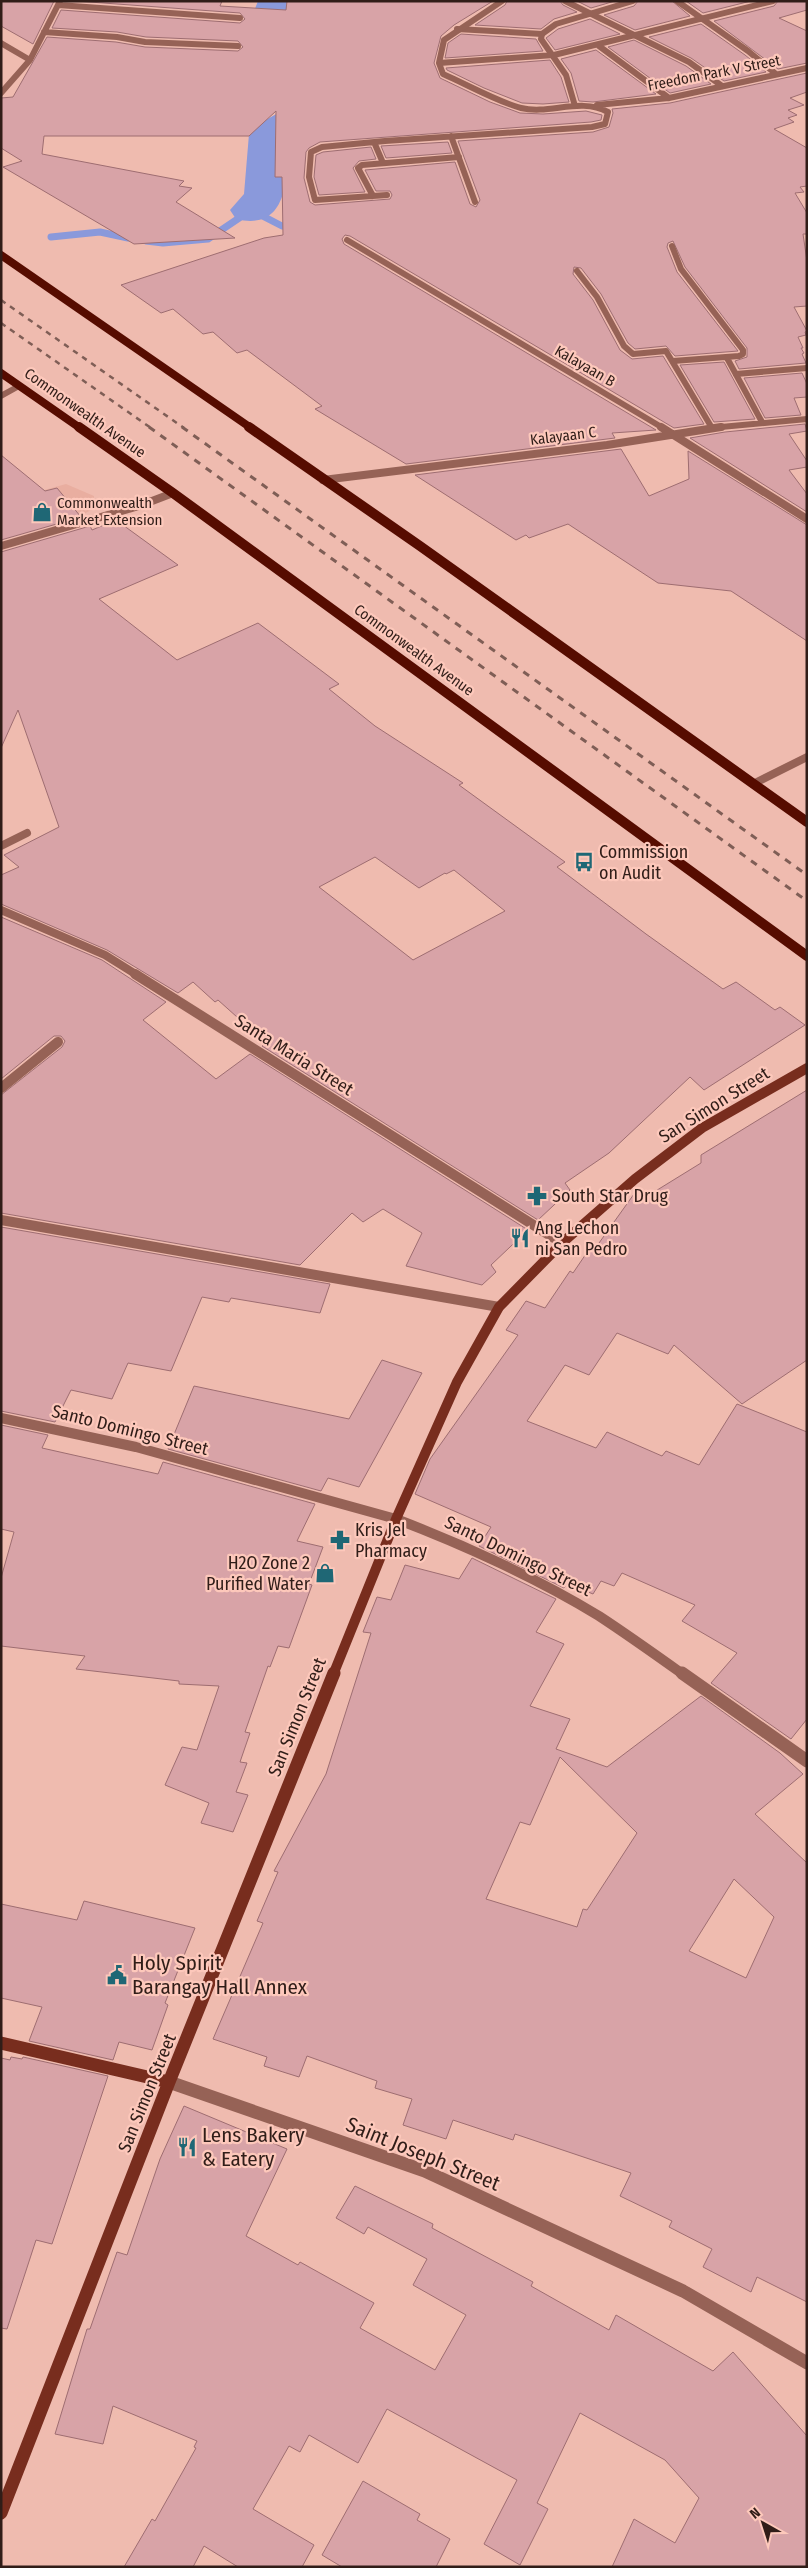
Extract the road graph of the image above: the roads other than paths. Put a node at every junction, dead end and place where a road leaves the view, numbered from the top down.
1 (502, 1) edge
2 (565, 1) edge
3 (633, 1) edge
4 (677, 1) edge
5 (773, 1) edge
6 (59, 3) edge
7 (588, 14) junction
8 (240, 18) dead end
9 (702, 18) junction
10 (457, 29) junction
11 (44, 32) junction
12 (542, 34) junction
13 (637, 36) junction
14 (1, 43) edge
15 (238, 46) dead end
16 (599, 46) junction
17 (551, 55) junction
18 (30, 60) junction
19 (439, 63) junction
20 (807, 68) edge
21 (776, 74) junction
22 (722, 86) junction
23 (1, 93) edge
24 (669, 98) junction
25 (575, 106) junction
26 (596, 106) junction
27 (451, 136) junction
28 (374, 142) junction
29 (458, 157) junction
30 (383, 163) junction
31 (387, 195) dead end
32 (373, 196) junction
33 (475, 202) dead end
34 (347, 240) dead end
35 (672, 246) dead end
36 (1, 255) edge
37 (577, 271) dead end
38 (727, 358) junction
39 (672, 361) junction
40 (807, 368) edge
41 (1, 373) edge
42 (736, 374) junction
43 (19, 386) junction
44 (1, 396) edge
45 (807, 419) edge
46 (762, 422) junction
47 (712, 428) junction
48 (674, 434) junction
49 (323, 480) junction
50 (174, 493) junction
51 (807, 519) edge
52 (1, 546) edge
53 (807, 757) edge
54 (753, 784) junction
55 (807, 822) edge
56 (27, 833) dead end
57 (1, 846) edge
58 (1, 910) edge
59 (807, 956) edge
60 (58, 1042) dead end
61 (807, 1068) edge
62 (1, 1088) edge
63 (1, 1220) edge
64 (562, 1243) junction
65 (498, 1307) junction
66 (1, 1418) edge
67 (396, 1519) junction
68 (807, 1761) edge
69 (1, 2044) edge
70 (169, 2082) junction
71 (807, 2363) edge
72 (1, 2513) edge

1 - 10 street
2 - 7 street
3 - 7 street
4 - 9 street
5 - 9 street
6 - 8 street
6 - 11 street
7 - 12 street
7 - 13 street
9 - 13 street
9 - 21 street
10 - 12 street
10 - 19 street
11 - 15 street
11 - 18 street
12 - 17 street
13 - 16 street
13 - 22 street
14 - 18 street
16 - 17 street
16 - 24 street
17 - 19 street
17 - 25 street
18 - 23 street
19 - 25 street, Freedom Park V Street
20 - 21 street, Freedom Park V Street
21 - 22 street, Freedom Park V Street
22 - 24 street, Freedom Park V Street
24 - 26 street, Freedom Park V Street
25 - 26 street, Freedom Park V Street
26 - 27 street
27 - 28 street
27 - 29 street
28 - 30 street
28 - 32 street
29 - 30 street
29 - 33 street
30 - 32 street
31 - 32 street
34 - 48 street, Kalayaan B
35 - 38 street
36 - 49 main road
37 - 39 street
38 - 39 street
38 - 42 street
39 - 47 street
40 - 42 street
41 - 43 main road, Commonwealth Avenue
42 - 46 street
43 - 44 street
43 - 50 main road, Commonwealth Avenue
45 - 46 street, Kalayaan C
46 - 47 street, Kalayaan C
47 - 48 street, Kalayaan C
48 - 49 street, Kalayaan C
48 - 51 street, Kalayaan B
49 - 54 main road
50 - 52 street
50 - 59 main road, Commonwealth Avenue
53 - 54 street
54 - 55 main road
56 - 57 street
58 - 64 street, Santa Maria Street
60 - 62 street
61 - 64 main road, San Simon Street
63 - 65 street
64 - 65 main road, San Simon Street
65 - 67 main road, San Simon Street
66 - 67 street, Santo Domingo Street
67 - 68 street, Santo Domingo Street
67 - 70 main road, San Simon Street
69 - 70 main road, Saint Joseph Street
70 - 71 street, Saint Joseph Street
70 - 72 main road, San Simon Street

